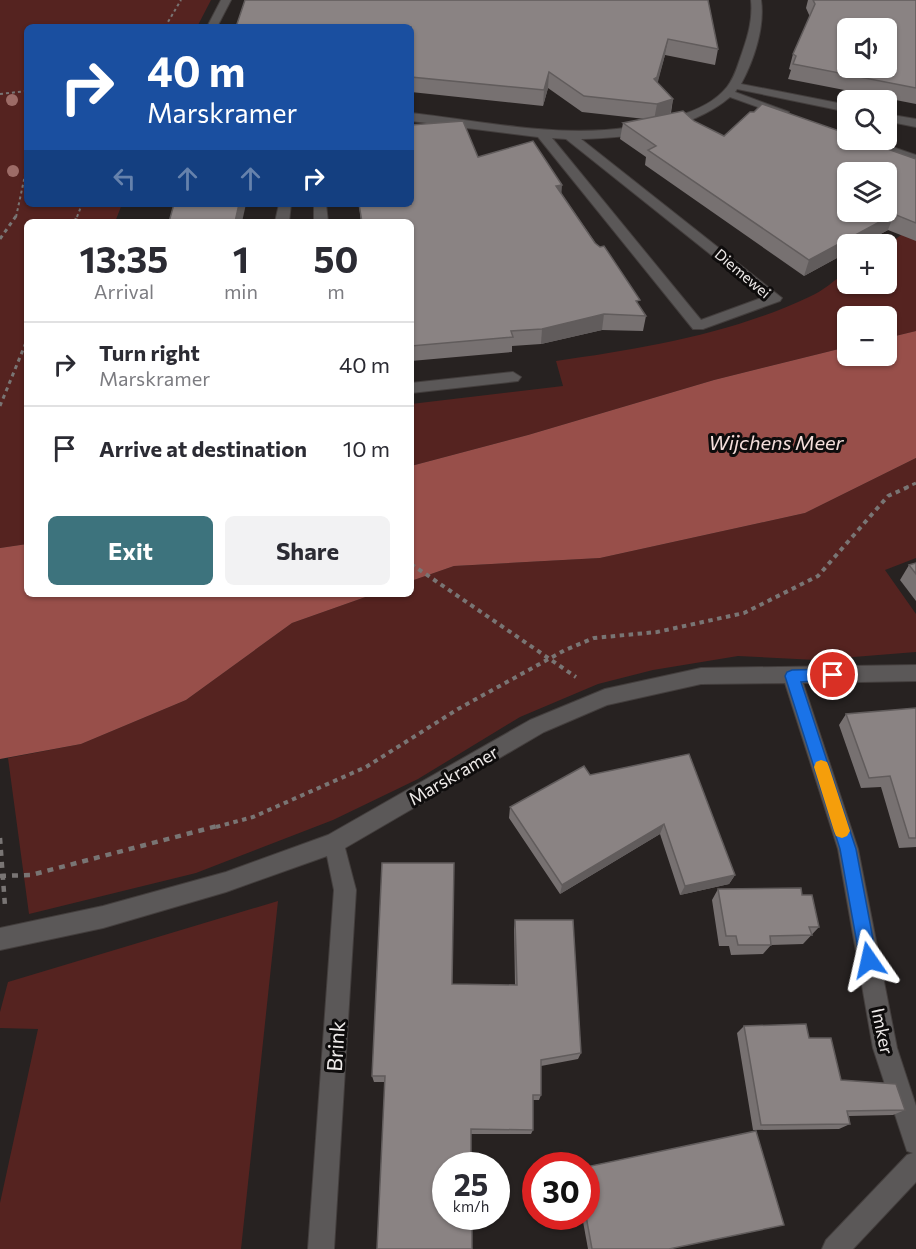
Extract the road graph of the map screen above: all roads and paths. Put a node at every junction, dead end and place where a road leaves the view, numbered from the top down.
1 (181, 0) edge
2 (226, 0) edge
3 (756, 0) edge
4 (167, 24) edge
5 (214, 24) edge
6 (731, 89) junction
7 (24, 91) edge
8 (0, 94) edge
9 (837, 107) edge
10 (793, 116) edge
11 (414, 117) edge
12 (897, 119) edge
13 (916, 123) edge
14 (543, 135) junction
15 (570, 135) junction
16 (890, 150) edge
17 (916, 159) edge
18 (24, 183) edge
19 (0, 239) edge
20 (24, 347) edge
21 (513, 377) dead end
22 (414, 388) edge
23 (0, 406) edge
24 (916, 483) edge
25 (414, 566) edge
26 (550, 659) junction
27 (916, 673) edge
28 (792, 676) junction
29 (0, 838) edge
30 (334, 843) junction
31 (2, 876) edge
32 (2, 944) edge
33 (916, 1142) edge
34 (916, 1164) edge
35 (321, 1249) edge
36 (835, 1249) edge

1 - 4 path
2 - 5 street
3 - 6 street
6 - 9 street
6 - 10 street
6 - 15 street
7 - 8 path
11 - 14 street
12 - 13 street
14 - 15 street
14 - 15 street, Diemewei
16 - 17 street
18 - 19 path
20 - 23 path
21 - 22 street
24 - 26 path
25 - 26 path
26 - 31 path
27 - 28 street, Marskramer
28 - 30 street, Marskramer
28 - 33 street, Imker
29 - 31 path
30 - 32 street, Marskramer
30 - 35 street, Brink
34 - 36 street

